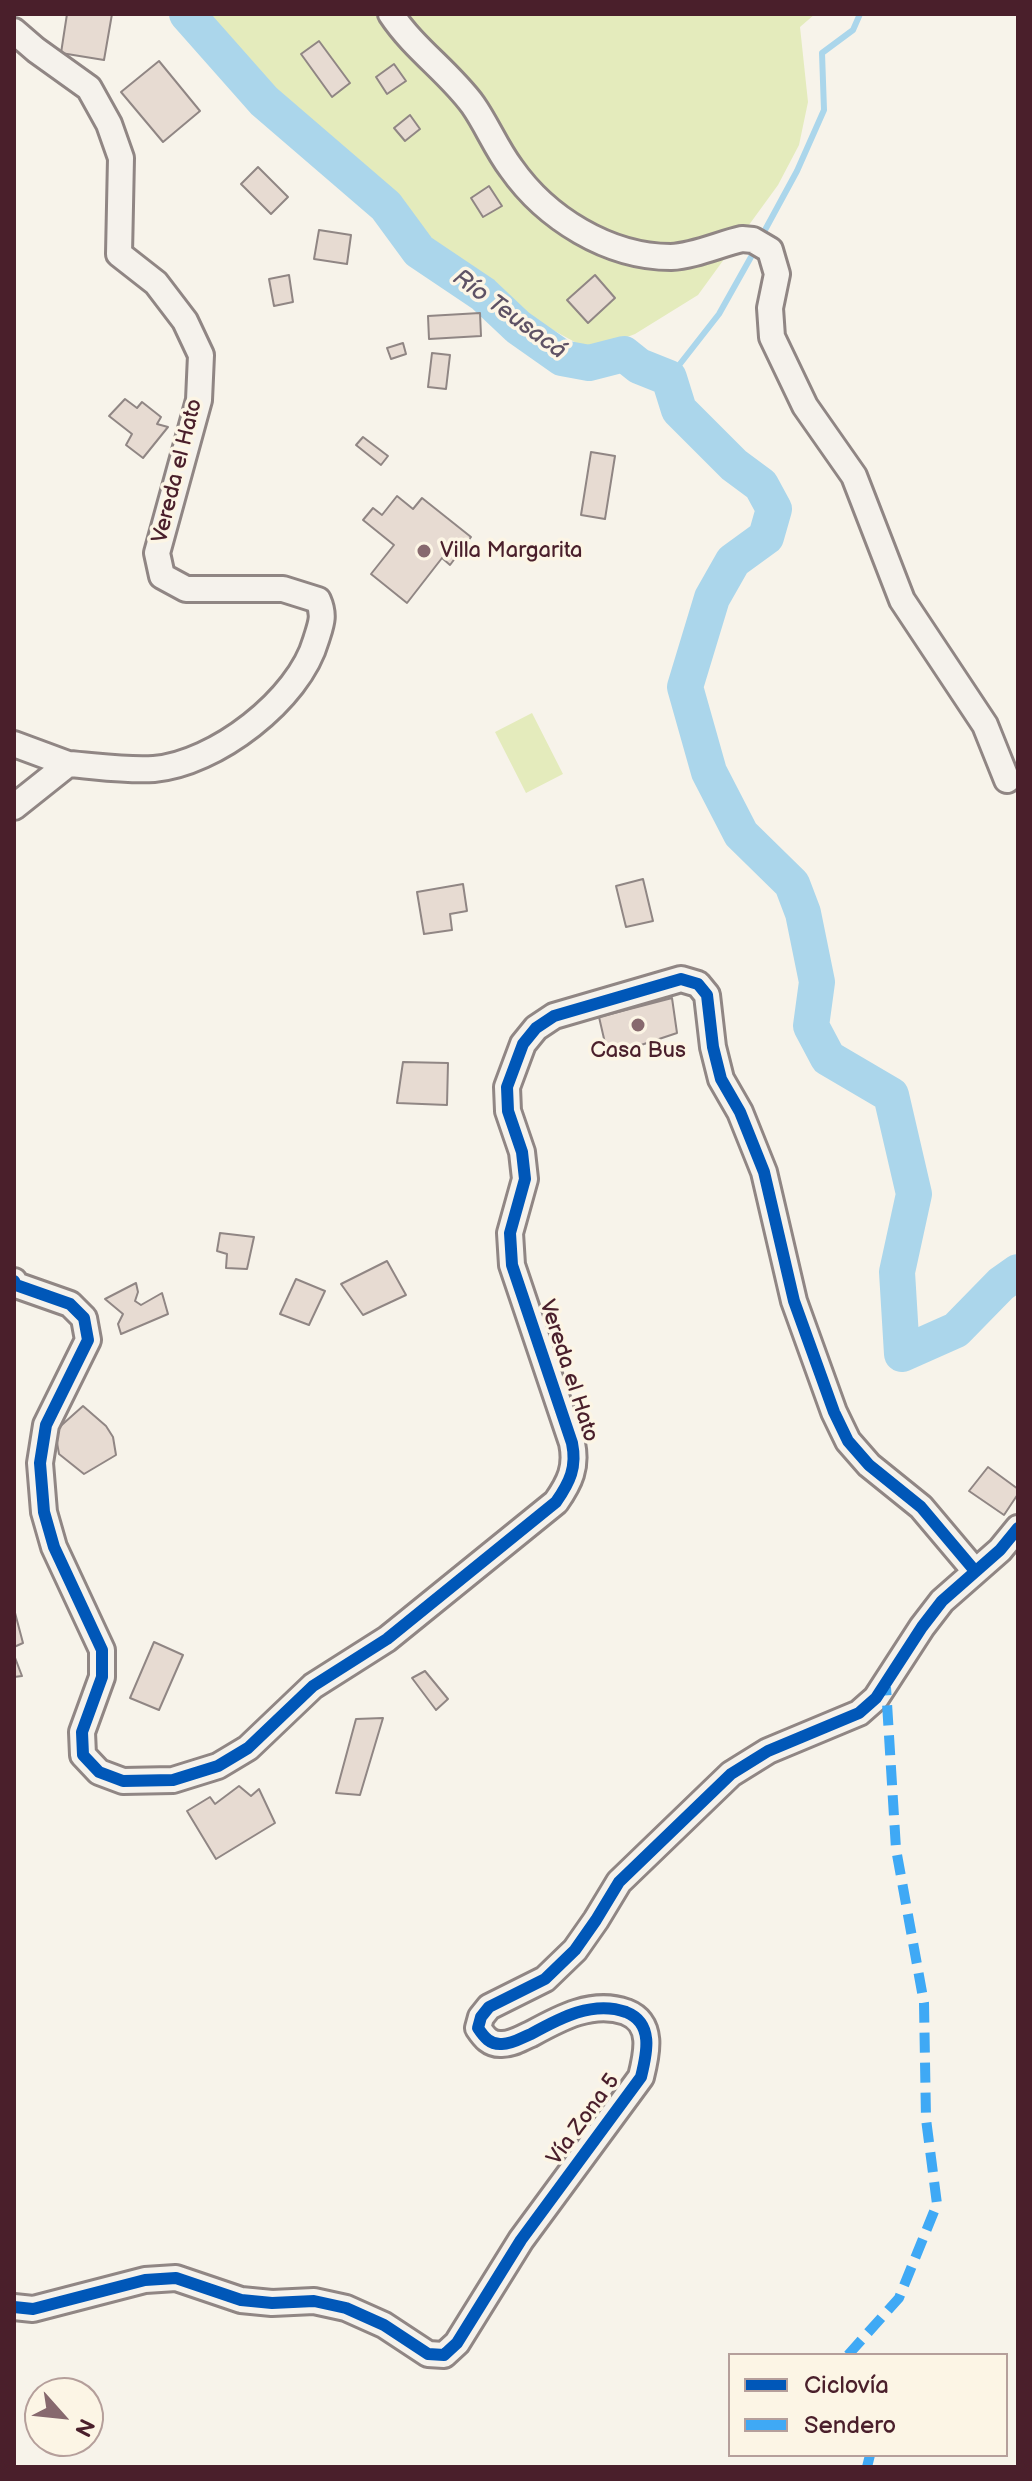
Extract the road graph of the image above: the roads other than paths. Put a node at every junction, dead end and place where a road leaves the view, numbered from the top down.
1 (391, 14) edge
2 (14, 31) edge
3 (14, 744) edge
4 (68, 764) junction
5 (1007, 780) dead end
6 (14, 807) edge
7 (14, 1281) edge
8 (1018, 1528) edge
9 (975, 1571) junction
10 (14, 2307) edge

1 - 5 street
2 - 4 street, Vereda el Hato
3 - 4 street, Vereda el Hato
4 - 6 street
7 - 9 street, Vereda el Hato
8 - 9 street, Vía Zona 5
9 - 10 street, Vía Zona 5

